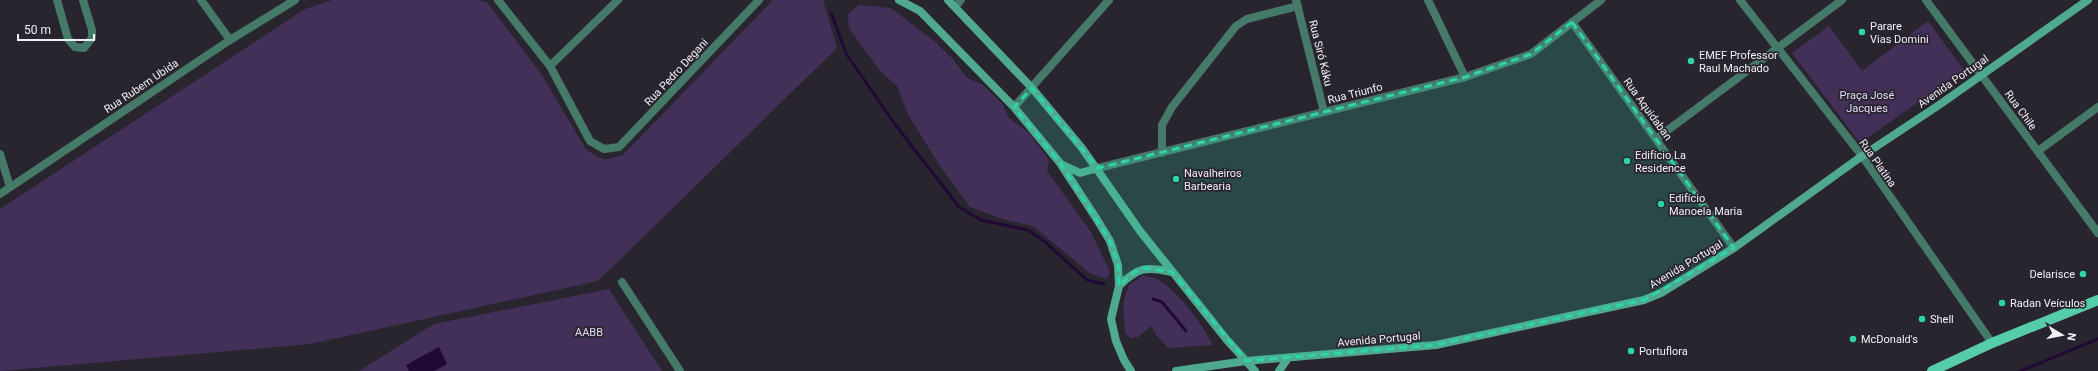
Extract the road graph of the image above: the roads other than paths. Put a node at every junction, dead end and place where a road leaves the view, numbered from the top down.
1 (57, 0) edge
2 (83, 0) edge
3 (201, 0) edge
4 (296, 0) edge
5 (498, 0) edge
6 (618, 0) edge
7 (759, 0) edge
8 (899, 0) edge
9 (948, 0) edge
10 (961, 0) edge
11 (1109, 0) edge
12 (1428, 0) edge
13 (1600, 0) edge
14 (1740, 0) edge
15 (1842, 0) edge
16 (1926, 0) edge
17 (2088, 0) edge
18 (1297, 3) edge
19 (955, 7) junction
20 (1572, 22) junction
21 (230, 40) junction
22 (1777, 49) junction
23 (550, 66) junction
24 (1982, 75) junction
25 (1465, 77) junction
26 (1032, 88) junction
27 (1014, 107) junction
28 (2098, 107) edge
29 (1324, 112) junction
30 (1656, 139) junction
31 (2038, 151) junction
32 (1162, 153) junction
33 (0, 154) edge
34 (1862, 156) junction
35 (1060, 163) junction
36 (1098, 168) junction
37 (10, 187) junction
38 (0, 194) edge
39 (2097, 229) edge
40 (1734, 248) junction
41 (1172, 272) junction
42 (622, 282) dead end
43 (1119, 286) junction
44 (2098, 300) edge
45 (1992, 343) junction
46 (1288, 358) junction
47 (1246, 361) junction
48 (680, 371) edge
49 (1131, 371) edge
50 (1176, 371) edge
51 (1255, 371) edge
52 (1279, 371) edge
53 (1932, 371) edge

1 - 2 street
3 - 21 street
4 - 21 street, Rua Rubem Ubida
5 - 23 street
6 - 23 street
7 - 23 street, Rua Pedro Degani
8 - 27 main road
9 - 19 main road
10 - 19 street
11 - 26 street
12 - 25 street
13 - 20 street, Rua Triunfo
14 - 22 street, Rua Platina
15 - 22 street
16 - 24 street, Rua Chile
17 - 24 main road, Avenida Portugal
18 - 29 street, Rua Siró Káku
18 - 32 street
19 - 26 main road
20 - 25 street, Rua Triunfo
20 - 30 street, Rua Aquidaban
21 - 37 street, Rua Rubem Ubida
22 - 30 street
22 - 34 street, Rua Platina
24 - 31 street, Rua Chile
24 - 34 main road, Avenida Portugal
25 - 29 street, Rua Triunfo
26 - 27 street
26 - 36 main road
27 - 35 main road
28 - 31 street
29 - 32 street, Rua Triunfo
30 - 40 street, Rua Aquidaban
31 - 39 street, Rua Chile
32 - 36 street, Rua Triunfo
33 - 37 street
34 - 40 main road, Avenida Portugal
34 - 45 street, Rua Platina
35 - 36 main road
35 - 43 main road
36 - 41 main road
37 - 38 street, Rua Rubem Ubida
40 - 46 main road, Avenida Portugal
41 - 43 main road
41 - 47 main road
42 - 48 street
43 - 49 main road
44 - 45 main road
45 - 53 main road
46 - 47 main road, Avenida Portugal
46 - 52 main road
47 - 50 main road, Avenida Portugal
47 - 51 main road

